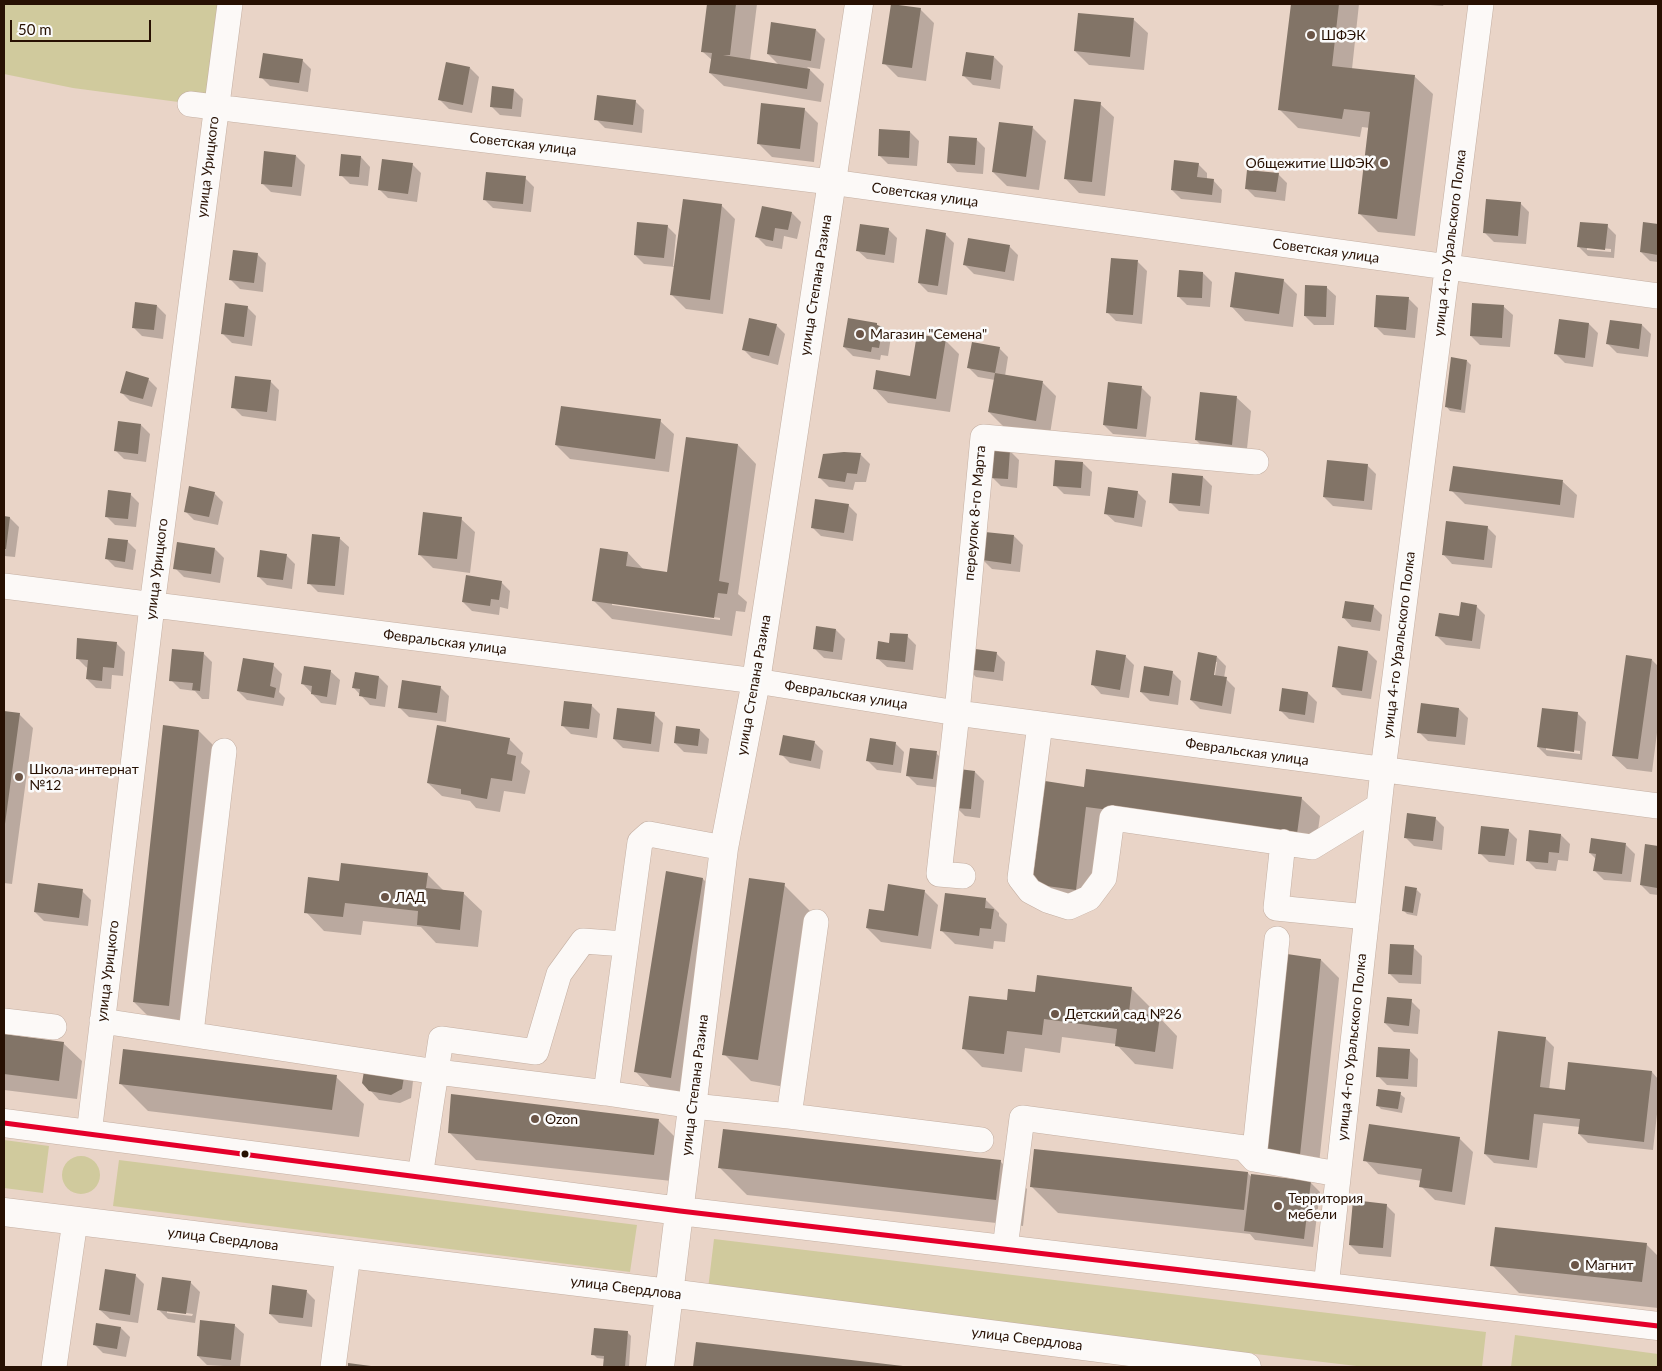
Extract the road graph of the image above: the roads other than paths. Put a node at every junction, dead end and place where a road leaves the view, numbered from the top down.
1 (230, 4) edge
2 (860, 4) edge
3 (1481, 4) edge
4 (190, 104) dead end
5 (216, 106) junction
6 (831, 182) junction
7 (1447, 268) junction
8 (1658, 296) edge
9 (1256, 462) dead end
10 (4, 586) edge
11 (152, 606) junction
12 (756, 681) junction
13 (957, 713) junction
14 (1040, 724) junction
15 (224, 750) dead end
16 (1383, 770) junction
17 (1379, 806) junction
18 (1658, 806) edge
19 (1282, 842) junction
20 (724, 848) junction
21 (963, 876) dead end
22 (1367, 917) junction
23 (816, 922) dead end
24 (1277, 939) dead end
25 (625, 944) junction
26 (4, 1021) edge
27 (102, 1021) junction
28 (54, 1028) dead end
29 (191, 1033) junction
30 (437, 1072) junction
31 (606, 1093) junction
32 (693, 1106) junction
33 (789, 1116) junction
34 (4, 1123) edge
35 (89, 1134) junction
36 (981, 1140) dead end
37 (1254, 1159) junction
38 (1338, 1174) junction
39 (420, 1177) junction
40 (4, 1212) edge
41 (680, 1212) junction
42 (74, 1221) junction
43 (1005, 1248) junction
44 (348, 1255) junction
45 (1326, 1287) junction
46 (669, 1293) junction
47 (1658, 1326) edge
48 (54, 1367) edge
49 (333, 1367) edge
50 (660, 1367) edge
51 (1247, 1367) edge

1 - 5 street, улица Урицкого
2 - 6 main road, улица Степана Разина
3 - 7 street, улица 4-го Уральского Полка
4 - 5 street, Советская улица
5 - 6 street, Советская улица
5 - 11 street, улица Урицкого
6 - 7 street, Советская улица
6 - 12 main road, улица Степана Разина
7 - 8 street, Советская улица
7 - 16 street, улица 4-го Уральского Полка
9 - 13 street, переулок 8-го Марта
10 - 11 street, Февральская улица
11 - 12 street, Февральская улица
11 - 27 street, улица Урицкого
12 - 13 street, Февральская улица
12 - 20 main road, улица Степана Разина
13 - 14 street, Февральская улица
13 - 21 street
14 - 16 street, Февральская улица
14 - 19 street
15 - 29 street
16 - 17 street, улица 4-го Уральского Полка
16 - 18 street, Февральская улица
17 - 19 street
17 - 22 street, улица 4-го Уральского Полка
19 - 22 street
20 - 25 street
20 - 32 main road, улица Степана Разина
22 - 38 street, улица 4-го Уральского Полка
23 - 33 street
24 - 37 street
25 - 30 street
25 - 31 street
26 - 28 street
27 - 29 street
27 - 35 street, улица Урицкого
29 - 30 street
30 - 31 street
30 - 39 street
31 - 32 street
32 - 33 street
32 - 41 main road, улица Степана Разина
33 - 36 street
34 - 35 main road
35 - 39 main road
37 - 38 street
37 - 43 street
38 - 45 street, улица 4-го Уральского Полка
39 - 41 main road
40 - 42 main road, улица Свердлова
41 - 43 main road
41 - 46 main road, улица Степана Разина
42 - 44 main road, улица Свердлова
42 - 48 street
43 - 45 main road
44 - 46 main road, улица Свердлова
44 - 49 street
45 - 47 main road
46 - 50 main road, улица Степана Разина
46 - 51 main road, улица Свердлова

